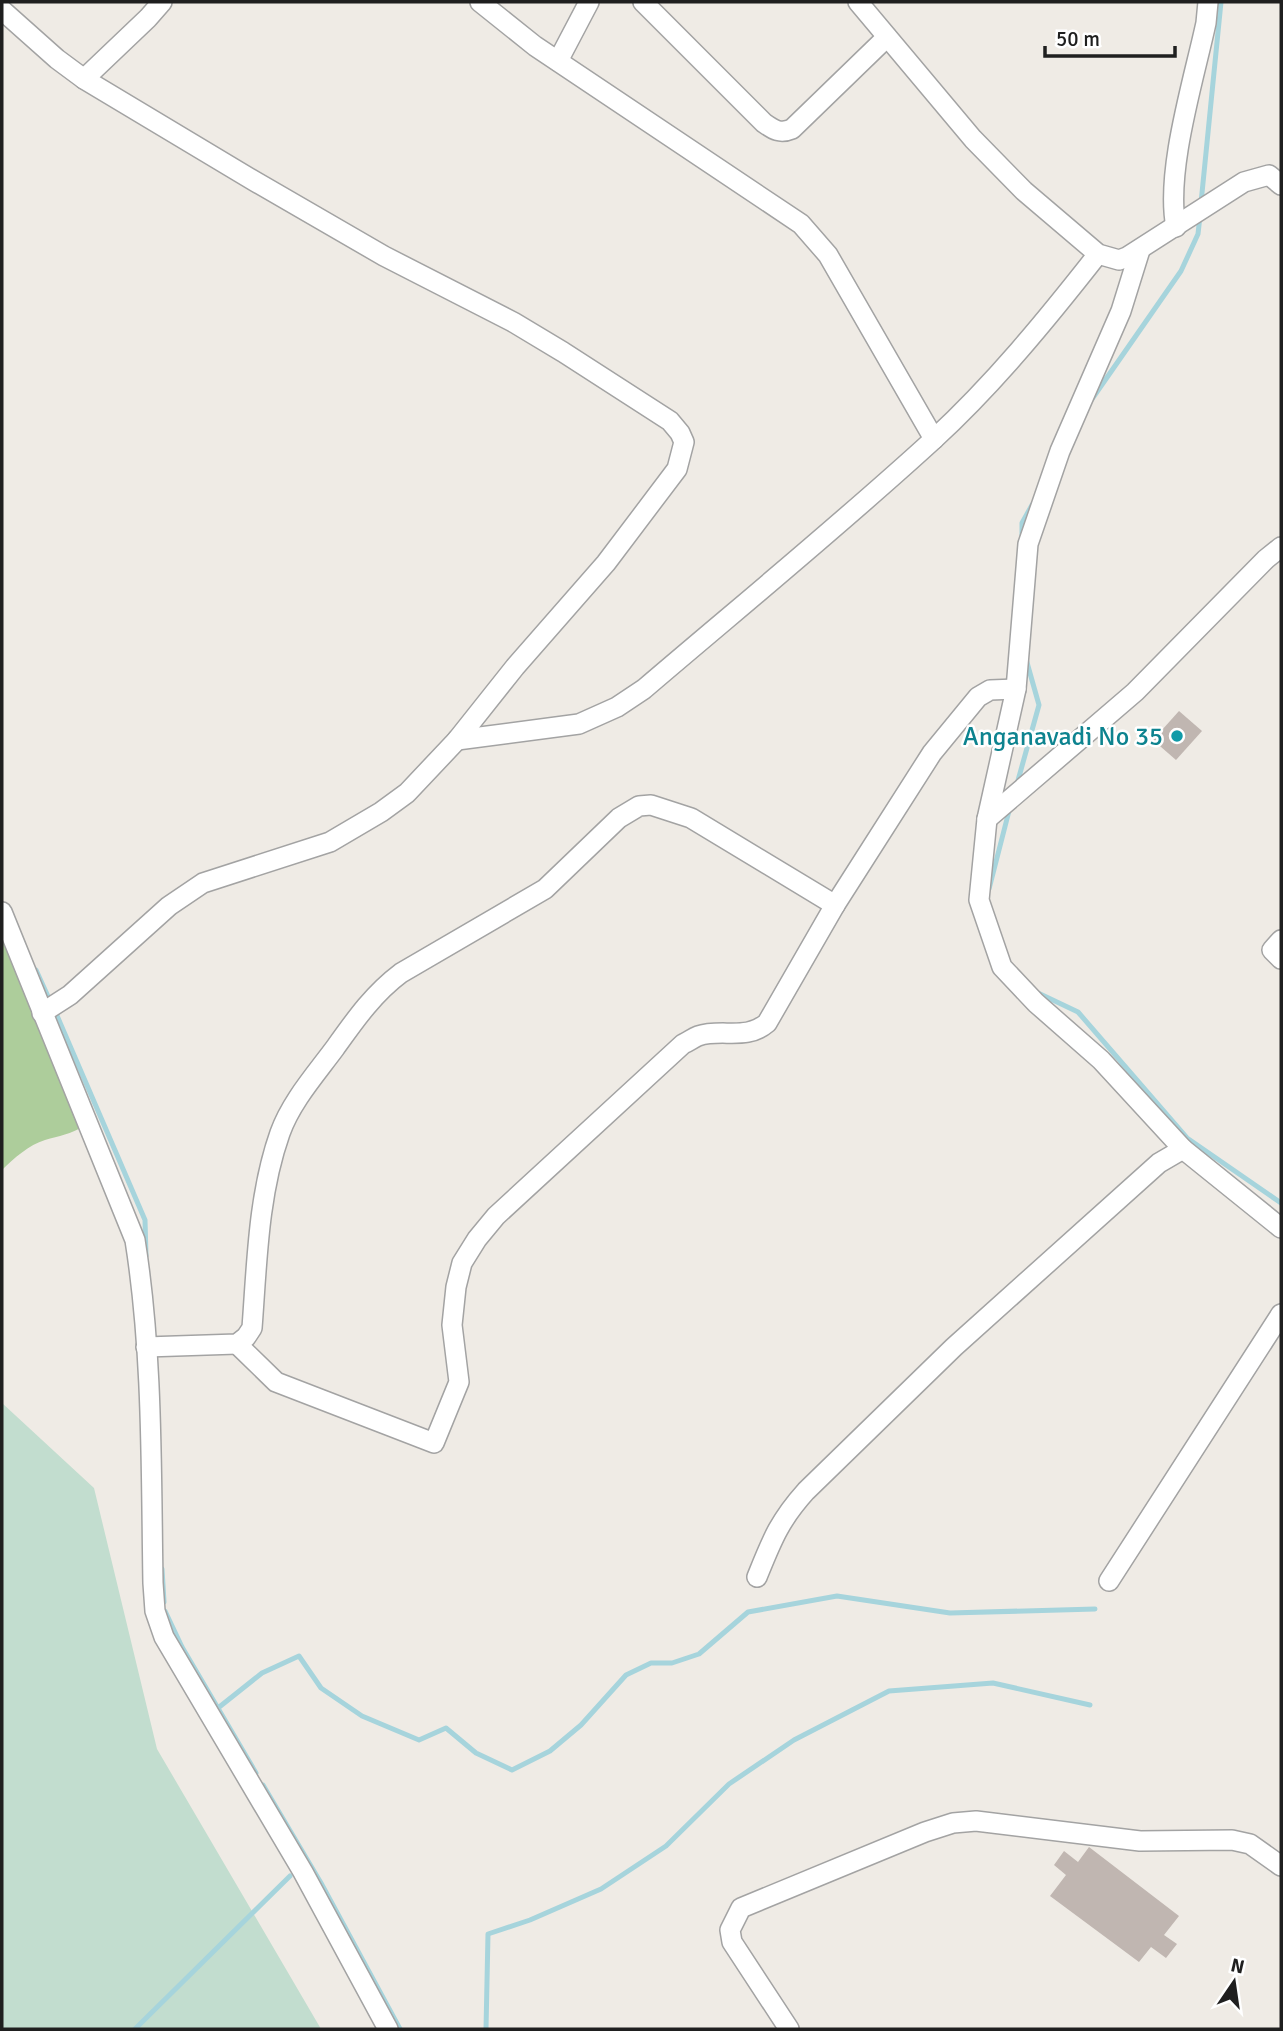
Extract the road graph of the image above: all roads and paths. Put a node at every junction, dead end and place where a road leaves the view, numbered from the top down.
1 (162, 2) edge
2 (480, 2) edge
3 (589, 2) edge
4 (643, 2) edge
5 (858, 2) edge
6 (1208, 2) edge
7 (2, 10) edge
8 (887, 37) junction
9 (558, 61) junction
10 (84, 79) junction
11 (1281, 184) edge
12 (1178, 220) junction
13 (1140, 250) junction
14 (1098, 254) junction
15 (934, 439) junction
16 (1281, 547) edge
17 (1016, 689) junction
18 (457, 740) junction
19 (987, 819) junction
20 (835, 905) junction
21 (2, 912) edge
22 (1281, 940) edge
23 (1281, 959) edge
24 (45, 1011) junction
25 (1183, 1149) junction
26 (1281, 1227) edge
27 (1281, 1314) edge
28 (237, 1344) junction
29 (146, 1347) junction
30 (757, 1577) dead end
31 (1109, 1581) dead end
32 (1281, 1866) edge
33 (388, 2029) edge
34 (789, 2029) edge

1 - 10 street
2 - 9 street
3 - 9 street
4 - 8 street
5 - 8 street
6 - 12 street
7 - 10 street
8 - 14 street
9 - 15 street
10 - 18 street
11 - 12 street
12 - 13 street
13 - 14 street
13 - 17 street
14 - 15 street
15 - 18 street
16 - 19 street
17 - 19 street
17 - 20 street
18 - 24 street
19 - 25 street
20 - 28 street
20 - 28 street
21 - 24 street
22 - 23 street
24 - 29 street
25 - 26 street
25 - 30 street
27 - 31 street
28 - 29 street
29 - 33 street
32 - 34 street

